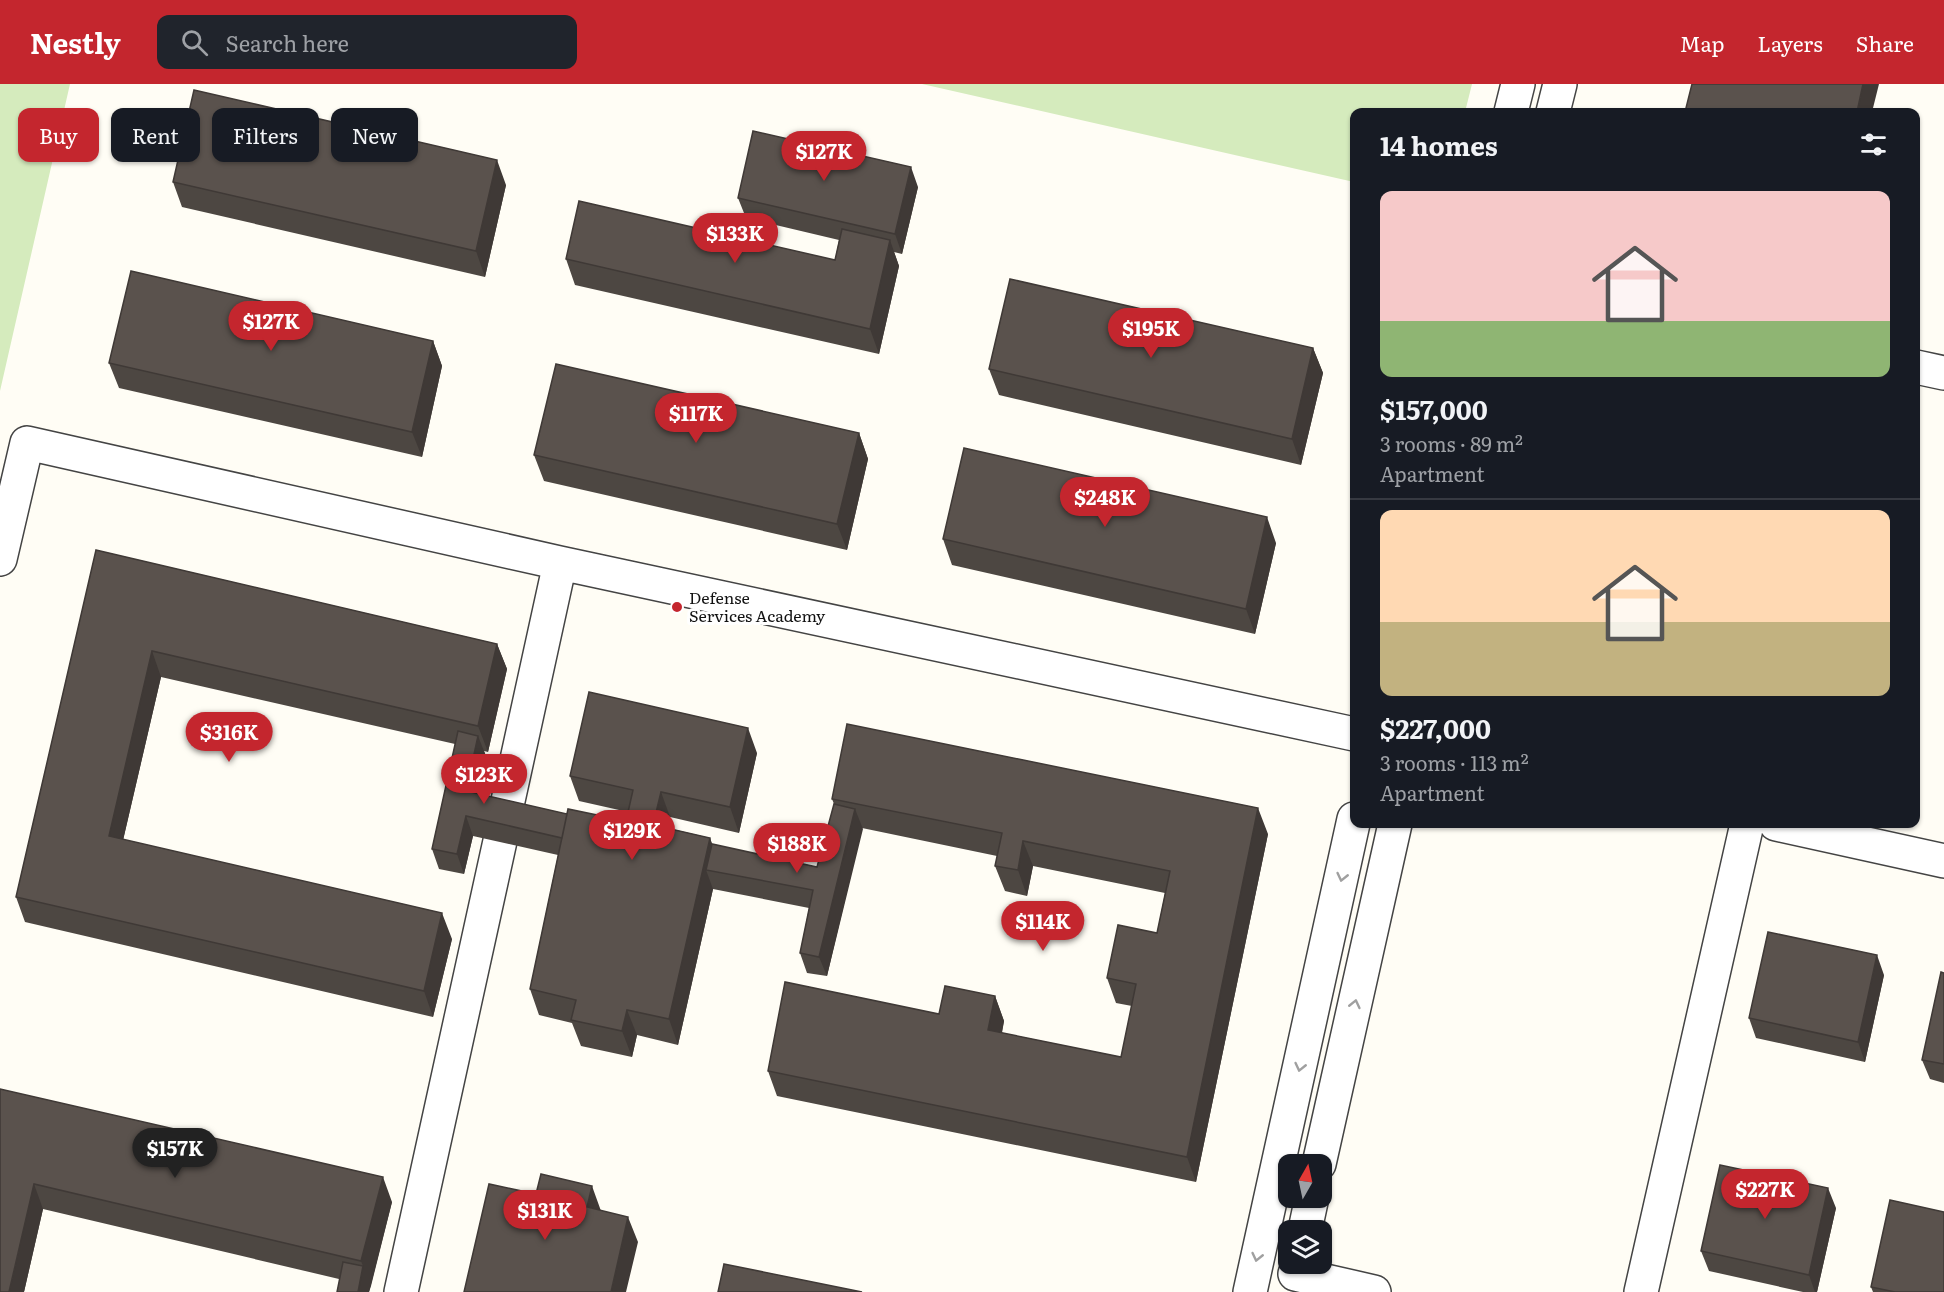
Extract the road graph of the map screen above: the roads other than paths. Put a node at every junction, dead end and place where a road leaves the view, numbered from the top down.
1 (1518, 84) edge
2 (1560, 84) edge
3 (1512, 108) edge
4 (1554, 108) edge
5 (1920, 368) edge
6 (1944, 373) edge
7 (0, 560) edge
8 (560, 564) junction
9 (1350, 733) edge
10 (1352, 828) edge
11 (1394, 828) edge
12 (1746, 828) edge
13 (1794, 828) edge
14 (1944, 861) edge
15 (1321, 1154) edge
16 (1294, 1276) edge
17 (401, 1292) edge
18 (1250, 1292) edge
19 (1374, 1292) edge
20 (1641, 1292) edge

1 - 3 street
2 - 4 street
5 - 6 street
7 - 8 street
8 - 9 street
8 - 17 street
10 -> 18 street
15 -> 11 street
12 - 20 street
13 - 14 street
16 - 19 street

